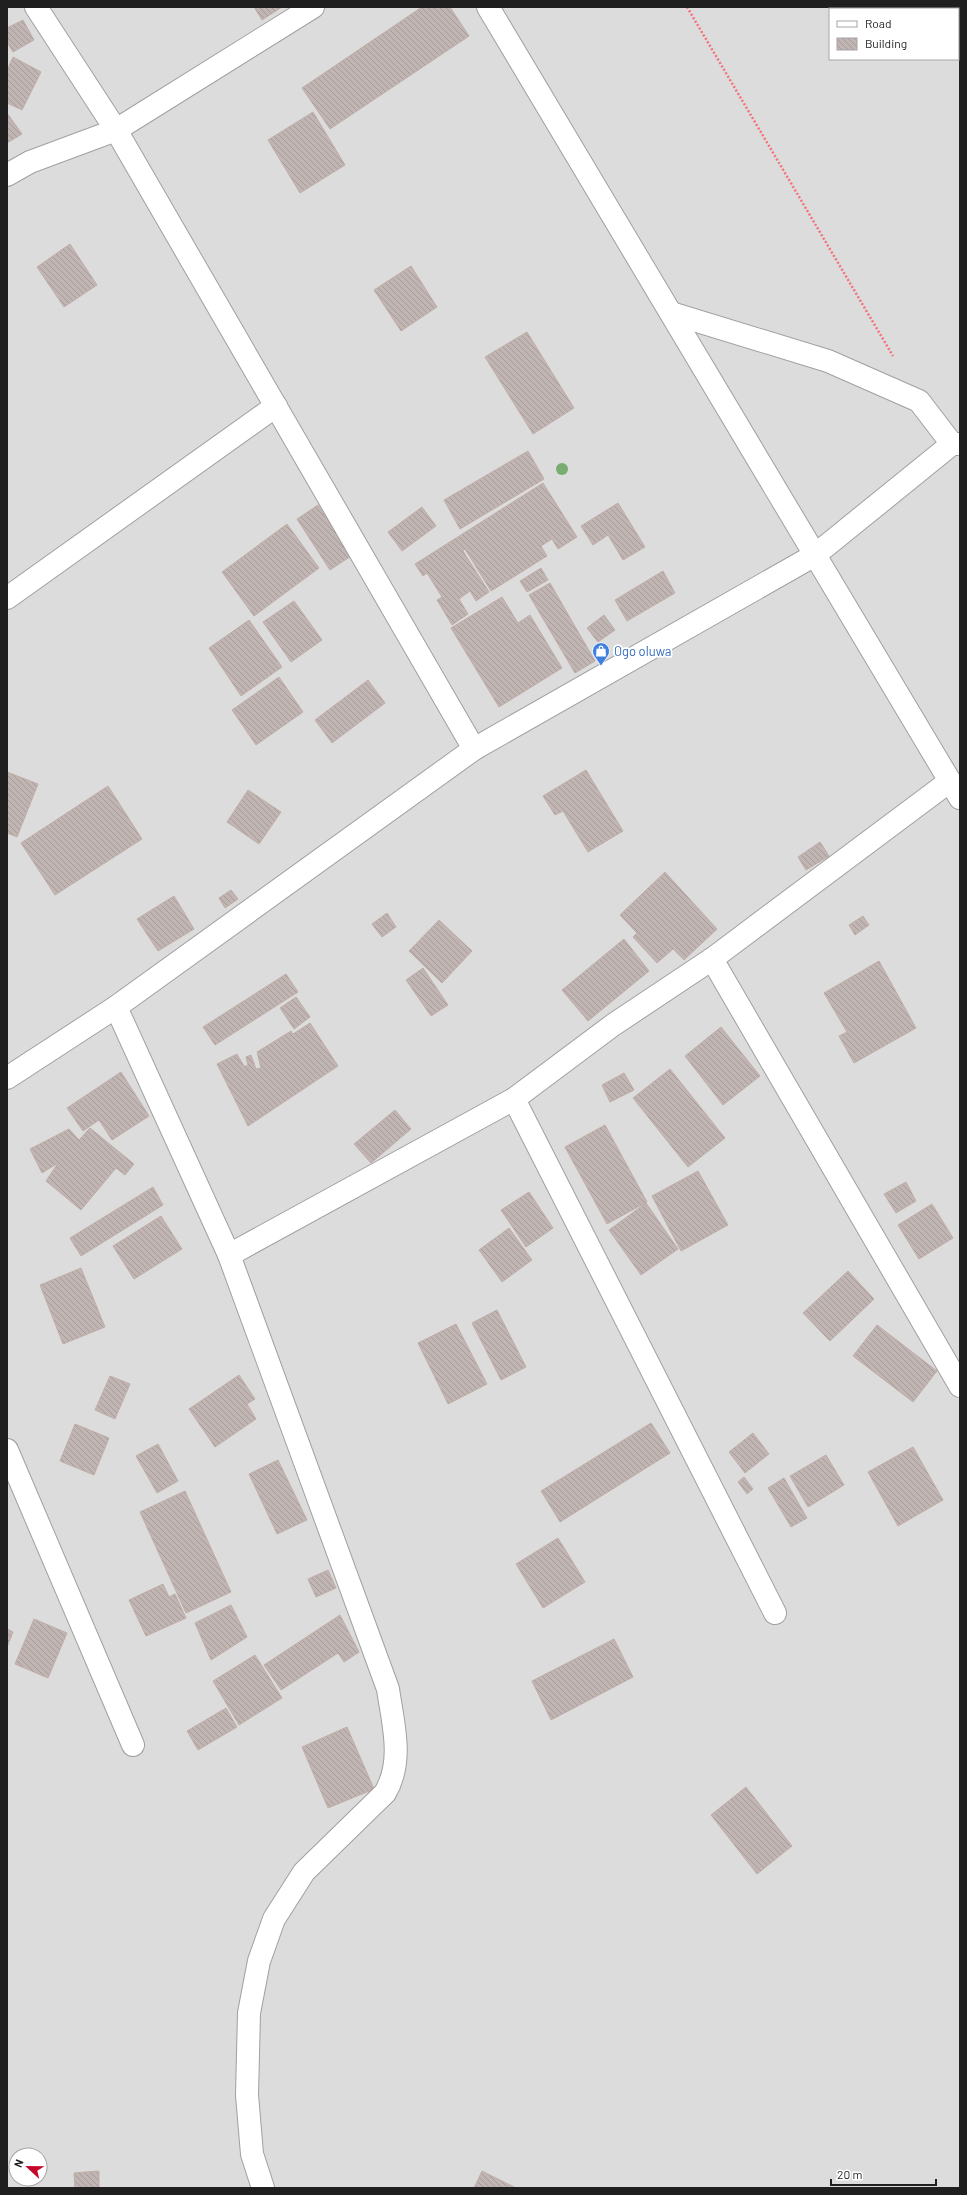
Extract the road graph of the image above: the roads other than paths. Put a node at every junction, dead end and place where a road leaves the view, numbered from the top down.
1 (36, 7) edge
2 (313, 7) edge
3 (488, 7) edge
4 (116, 130) junction
5 (7, 174) edge
6 (670, 313) junction
7 (276, 406) junction
8 (956, 444) edge
9 (815, 555) junction
10 (7, 598) edge
11 (474, 749) junction
12 (955, 790) edge
13 (712, 959) junction
14 (116, 1007) junction
15 (7, 1078) edge
16 (514, 1099) junction
17 (229, 1255) junction
18 (960, 1386) edge
19 (7, 1450) edge
20 (775, 1613) dead end
21 (134, 1745) dead end
22 (263, 2188) edge

1 - 4 street
2 - 4 street
3 - 6 street
4 - 5 street
4 - 7 street
6 - 8 street
6 - 9 street
7 - 10 street
7 - 11 street
8 - 9 street
9 - 11 street
9 - 12 street
11 - 14 street
12 - 13 street
13 - 16 street
13 - 18 street
14 - 15 street
14 - 17 street
16 - 17 street
16 - 20 street
17 - 22 street
19 - 21 street

